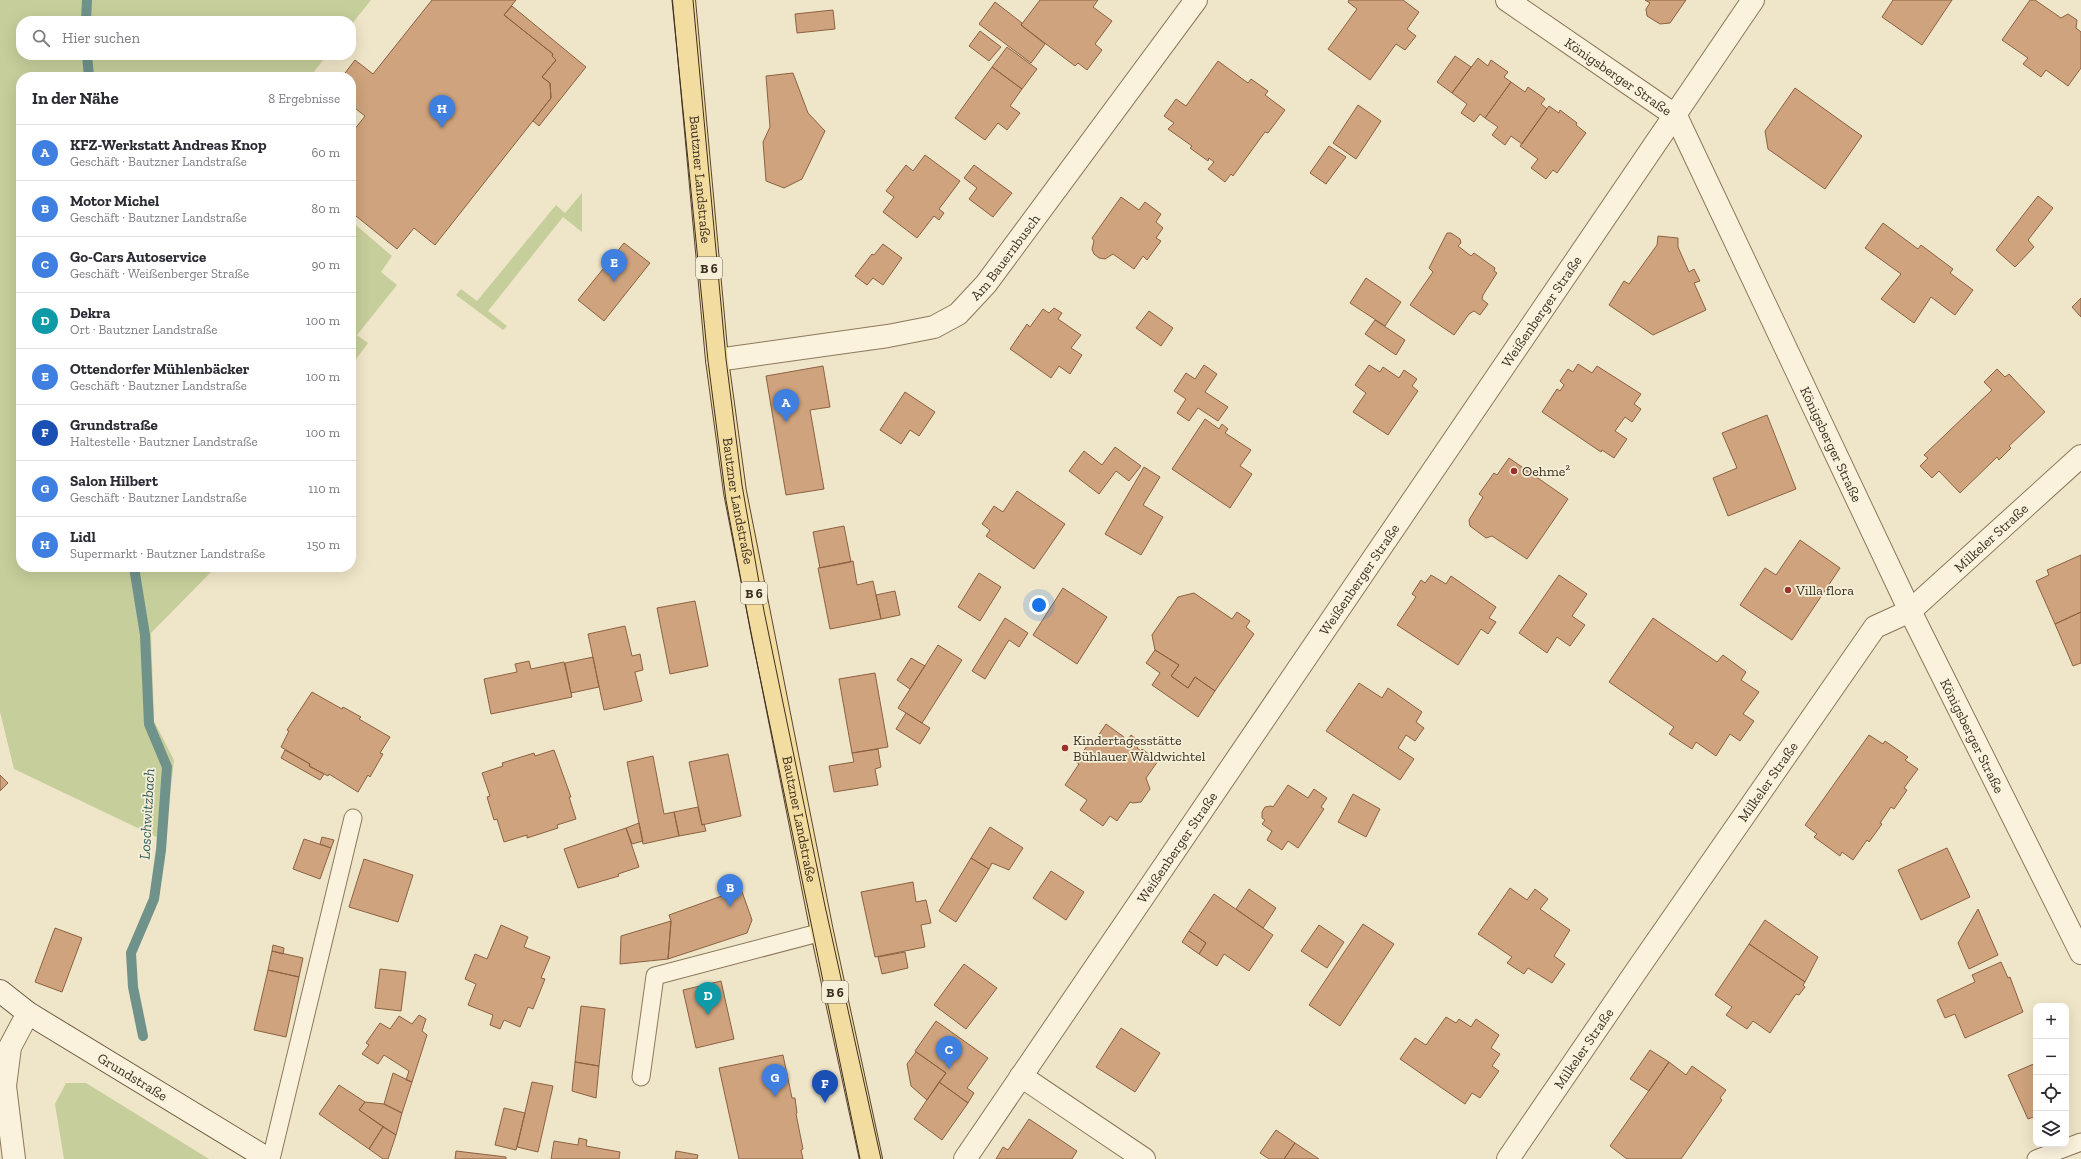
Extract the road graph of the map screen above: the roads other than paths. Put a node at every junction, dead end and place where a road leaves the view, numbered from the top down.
1 (684, 0) edge
2 (1196, 0) edge
3 (1507, 0) edge
4 (1753, 0) edge
5 (1676, 116) junction
6 (717, 360) junction
7 (2081, 456) edge
8 (1910, 611) junction
9 (353, 818) dead end
10 (822, 932) junction
11 (2081, 953) edge
12 (0, 991) edge
13 (28, 1013) junction
14 (1021, 1076) junction
15 (641, 1077) dead end
16 (2081, 1142) edge
17 (14, 1159) edge
18 (269, 1159) edge
19 (871, 1159) edge
20 (965, 1159) edge
21 (1144, 1159) edge
22 (1508, 1159) edge
23 (2036, 1159) edge

1 - 6 main road, Bautzner Landstraße / B 6
2 - 6 street, Am Bauernbusch
3 - 5 street, Königsberger Straße
4 - 5 street, Weißenberger Straße
5 - 8 street, Königsberger Straße
5 - 14 street, Weißenberger Straße
6 - 10 main road, Bautzner Landstraße / B 6
7 - 8 street, Milkeler Straße
8 - 11 street, Königsberger Straße
8 - 22 street, Milkeler Straße
9 - 18 lane
10 - 15 lane
10 - 19 main road, Bautzner Landstraße / B 6
12 - 13 street, Grundstraße
13 - 17 street
13 - 18 street, Grundstraße
14 - 20 street, Weißenberger Straße
14 - 21 street
16 - 23 lane

